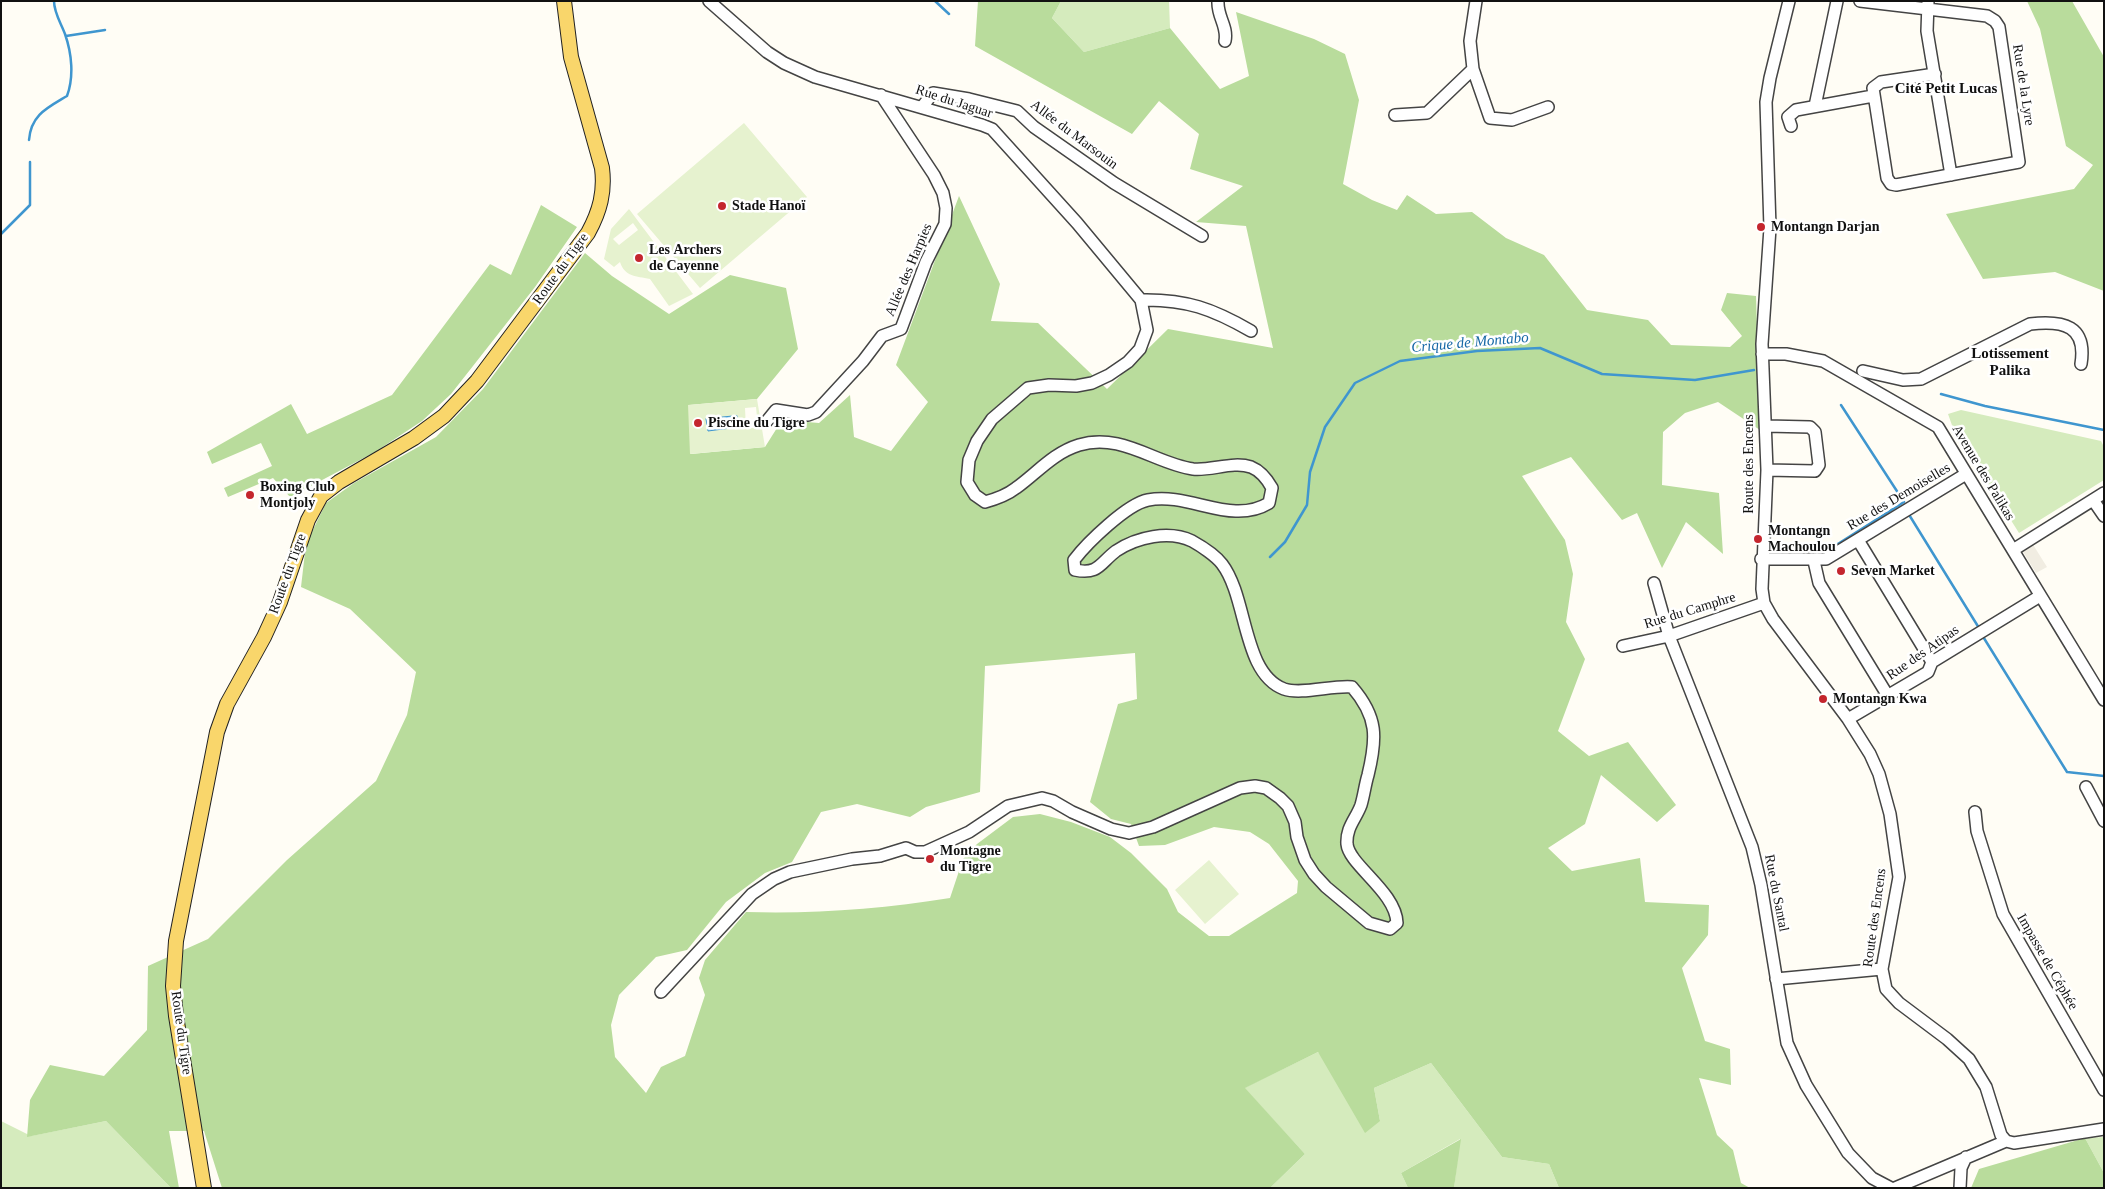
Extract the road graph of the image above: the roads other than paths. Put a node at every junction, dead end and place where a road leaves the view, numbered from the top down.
1 (564, 1) edge
2 (572, 1) edge
3 (709, 1) edge
4 (1218, 1) edge
5 (1476, 1) edge
6 (1789, 1) edge
7 (1838, 1) edge
8 (1860, 1) edge
9 (1927, 5) edge
10 (565, 25) junction
11 (1225, 41) dead end
12 (1473, 68) junction
13 (1935, 74) junction
14 (881, 95) junction
15 (1874, 96) junction
16 (1815, 106) junction
17 (922, 107) junction
18 (1548, 108) dead end
19 (1395, 115) dead end
20 (1790, 126) dead end
21 (1951, 175) junction
22 (1202, 236) dead end
23 (1141, 300) junction
24 (1251, 331) dead end
25 (1762, 354) junction
26 (2081, 364) dead end
27 (1863, 372) dead end
28 (1886, 377) junction
29 (1880, 394) junction
30 (767, 421) dead end
31 (1766, 426) junction
32 (1767, 470) junction
33 (1966, 474) junction
34 (2104, 493) edge
35 (2093, 500) junction
36 (2104, 516) edge
37 (1858, 540) junction
38 (2012, 550) junction
39 (1761, 559) junction
40 (1814, 561) junction
41 (1654, 583) dead end
42 (2040, 596) junction
43 (1764, 603) junction
44 (1669, 636) junction
45 (1624, 646) dead end
46 (1932, 662) junction
47 (1888, 696) junction
48 (2104, 700) edge
49 (1848, 719) junction
50 (2086, 787) dead end
51 (1975, 812) dead end
52 (2104, 821) edge
53 (1882, 969) junction
54 (1776, 979) junction
55 (661, 992) dead end
56 (2104, 1090) edge
57 (2104, 1129) edge
58 (2006, 1141) junction
59 (1966, 1156) junction
60 (202, 1166) junction
61 (204, 1188) edge
62 (211, 1188) edge
63 (1891, 1188) edge
64 (1895, 1188) edge
65 (1960, 1188) edge

1 - 10 main road, Route du Tigre
2 - 10 street
3 - 14 street, Rue du Jaguar
4 - 11 street
5 - 12 street
6 - 25 street, Route des Encens
7 - 16 street
8 - 9 street, Rue de la Lyre
9 - 13 street
9 - 21 street, Rue de la Lyre
10 - 60 main road, Route du Tigre
12 - 18 street
12 - 19 street
13 - 15 street
13 - 21 street
14 - 17 street, Rue du Jaguar
14 - 30 street, Allée des Harpies
15 - 16 street
15 - 21 street, Rue de la Lyre
16 - 20 street
17 - 22 street, Allée du Marsouin
17 - 23 street, Rue du Jaguar
23 - 24 street
23 - 55 street, Rue du Jaguar
25 - 29 street, Avenue des Palikas
25 - 31 street, Route des Encens
26 - 28 street
27 - 28 street
28 - 29 street
29 - 33 street, Avenue des Palikas
31 - 32 street, Route des Encens
31 - 32 street
32 - 39 street, Route des Encens
33 - 37 street, Rue des Demoiselles
33 - 38 street, Avenue des Palikas
34 - 35 street
35 - 36 street
35 - 38 street
37 - 40 street, Rue des Demoiselles
37 - 46 street
38 - 42 street, Avenue des Palikas
39 - 40 street, Rue des Demoiselles
39 - 43 street, Route des Encens
40 - 47 street
41 - 44 street, Rue du Santal
42 - 46 street, Rue des Atipas
42 - 48 street, Avenue des Palikas
43 - 44 street, Rue du Camphre
43 - 49 street, Route des Encens
44 - 45 street, Rue du Camphre
44 - 54 street, Rue du Santal
46 - 47 street, Rue des Atipas
47 - 49 street, Rue des Atipas
49 - 53 street, Route des Encens
50 - 52 street
51 - 56 street, Impasse de Céphée
53 - 54 street
53 - 58 street, Route des Encens
54 - 63 street, Rue du Santal
57 - 58 street
58 - 59 street
59 - 64 street
59 - 65 street
60 - 61 main road, Route du Tigre
60 - 62 main road, Route du Tigre

